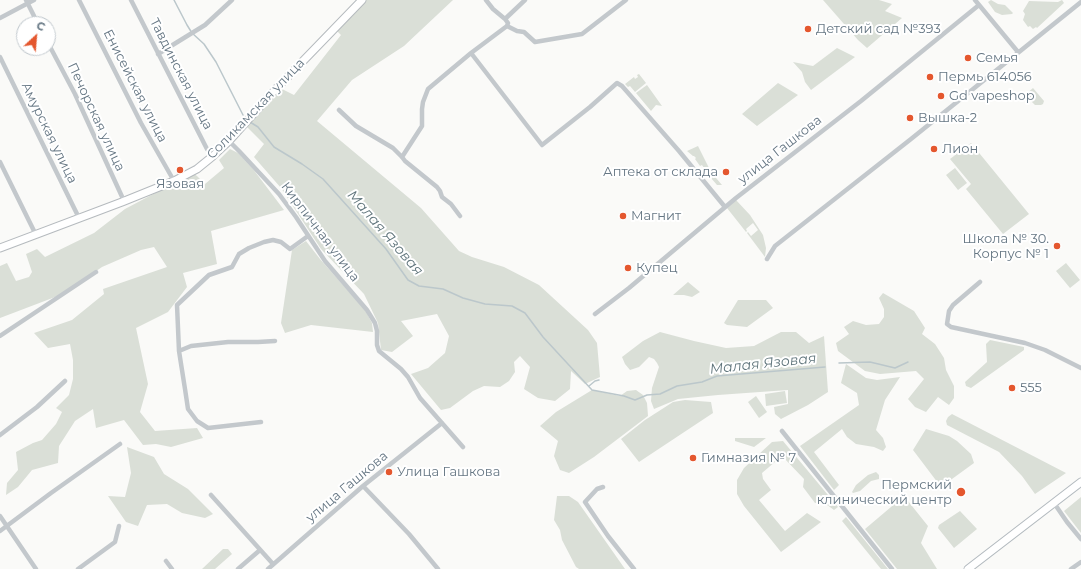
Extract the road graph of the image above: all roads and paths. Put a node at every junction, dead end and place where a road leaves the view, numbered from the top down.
1 (34, 0) edge
2 (79, 0) edge
3 (131, 0) edge
4 (232, 0) edge
5 (362, 0) edge
6 (486, 0) edge
7 (525, 0) edge
8 (626, 0) edge
9 (975, 0) edge
10 (27, 2) edge
11 (1081, 2) edge
12 (979, 5) junction
13 (34, 16) edge
14 (0, 18) edge
15 (505, 19) junction
16 (507, 26) junction
17 (1018, 52) junction
18 (471, 53) junction
19 (158, 54) junction
20 (55, 56) edge
21 (0, 57) edge
22 (339, 110) dead end
23 (228, 141) junction
24 (213, 156) junction
25 (402, 156) junction
26 (0, 162) edge
27 (174, 181) junction
28 (124, 201) junction
29 (725, 207) junction
30 (460, 216) dead end
31 (79, 218) junction
32 (36, 235) junction
33 (308, 236) junction
34 (0, 248) edge
35 (766, 260) dead end
36 (96, 272) dead end
37 (980, 282) dead end
38 (596, 314) dead end
39 (0, 336) edge
40 (275, 340) dead end
41 (179, 351) junction
42 (1081, 368) edge
43 (65, 381) dead end
44 (261, 422) dead end
45 (442, 423) junction
46 (782, 431) dead end
47 (0, 435) edge
48 (120, 444) dead end
49 (463, 447) dead end
50 (1081, 482) edge
51 (363, 486) junction
52 (603, 487) dead end
53 (211, 495) dead end
54 (1054, 503) junction
55 (0, 516) edge
56 (7, 526) junction
57 (119, 526) dead end
58 (0, 531) edge
59 (1081, 539) edge
60 (260, 550) junction
61 (166, 561) dead end
62 (1081, 562) edge
63 (273, 564) junction
64 (36, 569) edge
65 (78, 569) edge
66 (172, 569) edge
67 (238, 569) edge
68 (268, 569) edge
69 (438, 569) edge
70 (634, 569) edge
71 (892, 569) edge
72 (968, 569) edge
73 (1071, 569) edge

1 - 10 street
2 - 27 street, Енисейская улица
3 - 19 street, Тавдинская улица
4 - 19 street
5 - 23 main road, Соликамская улица
6 - 15 street
7 - 15 street
8 - 16 street
9 - 12 street
10 - 13 street
10 - 14 street
11 - 17 street
12 - 17 street
12 - 29 street, улица Гашкова
15 - 16 street
16 - 18 street
17 - 35 street
18 - 25 street
18 - 29 street
19 - 24 street, Тавдинская улица
20 - 28 street, Печорская улица
21 - 31 street, Амурская улица
22 - 25 street
23 - 24 main road, Соликамская улица
23 - 33 street, Кирпичная улица
24 - 27 main road, Соликамская улица
25 - 30 street
26 - 32 street
27 - 28 main road, Соликамская улица
28 - 31 main road, Соликамская улица
29 - 38 street, улица Гашкова
31 - 32 main road, Соликамская улица
32 - 34 main road, Соликамская улица
33 - 41 street
33 - 45 street, Кирпичная улица
36 - 39 street
37 - 42 street
40 - 41 street
41 - 44 street
43 - 47 street
45 - 49 street
45 - 51 street, улица Гашкова
46 - 71 street
48 - 56 street
50 - 54 main road
51 - 63 street, улица Гашкова
51 - 69 street
52 - 70 street
53 - 60 street
54 - 59 street
54 - 72 main road
55 - 56 street
56 - 58 street
56 - 64 street
57 - 65 street
60 - 63 street
60 - 67 street
61 - 66 street
62 - 73 street
63 - 68 street, улица Гашкова

